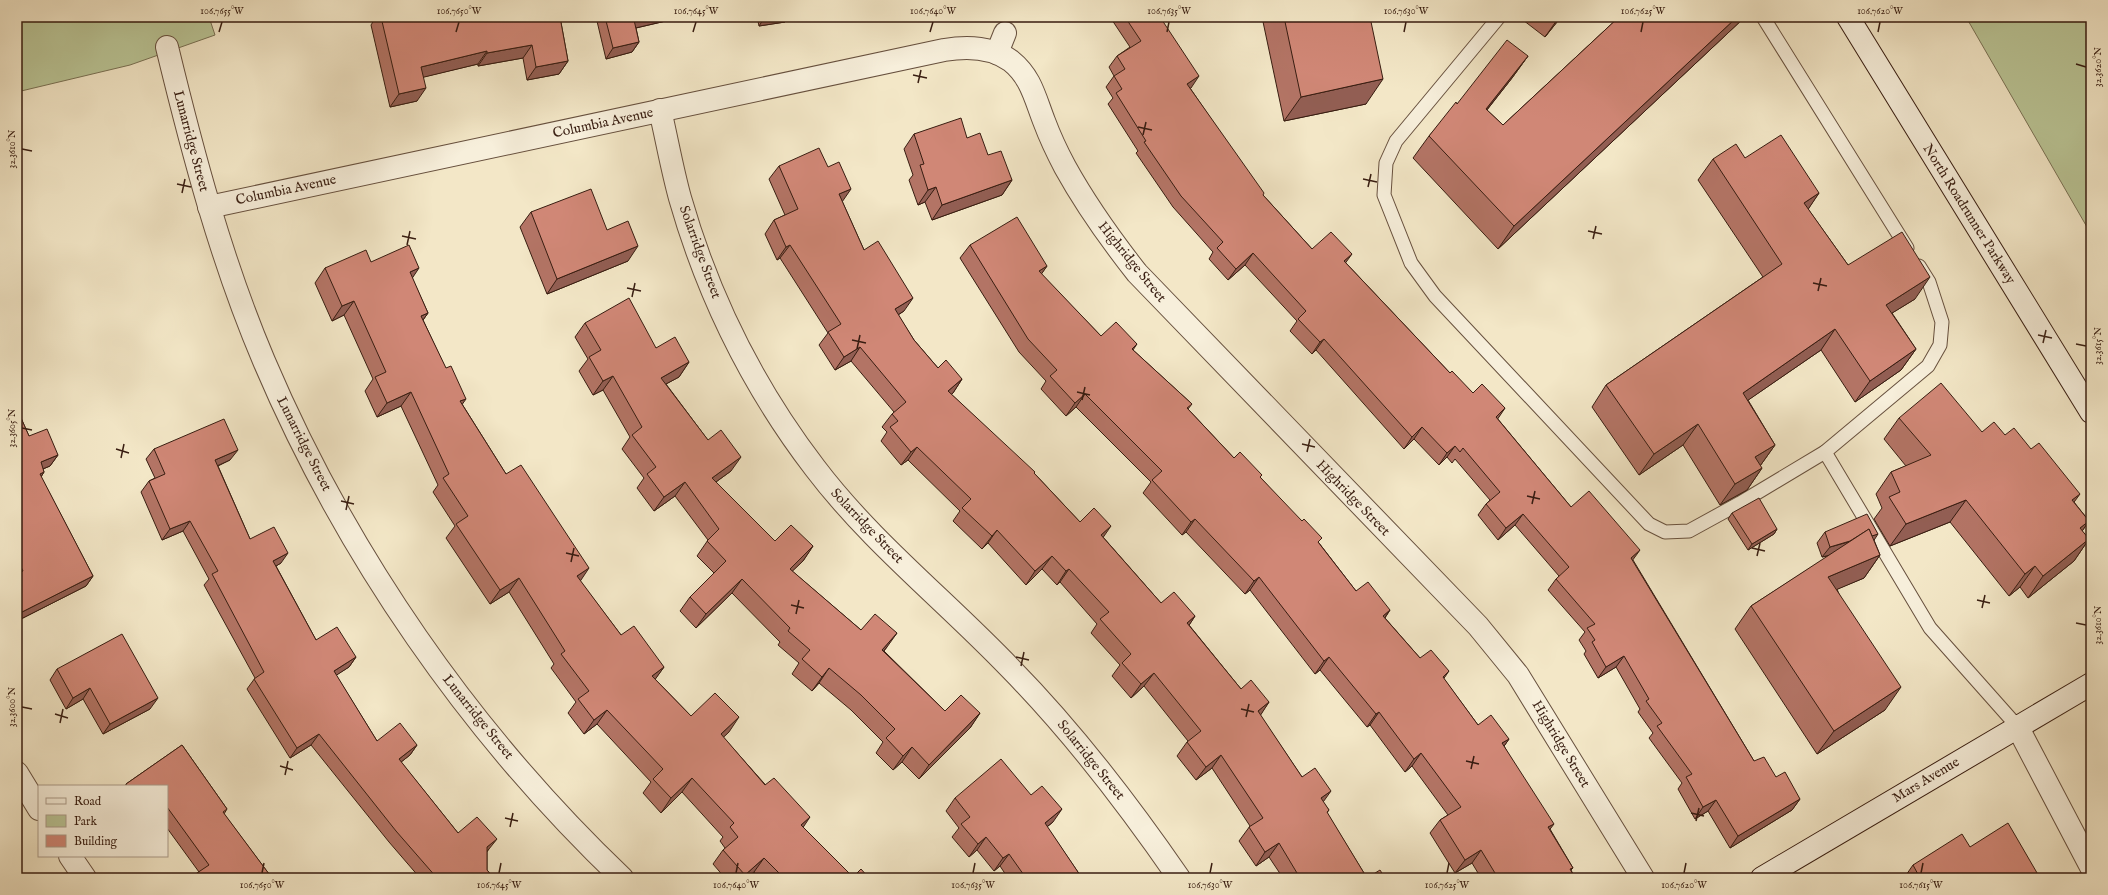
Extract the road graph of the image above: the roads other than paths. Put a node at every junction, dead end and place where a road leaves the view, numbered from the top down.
1 (1499, 17) edge
2 (1763, 17) edge
3 (1848, 17) edge
4 (1005, 33) dead end
5 (167, 48) dead end
6 (997, 53) junction
7 (660, 110) junction
8 (209, 207) junction
9 (2091, 412) edge
10 (1825, 452) junction
11 (2091, 684) edge
12 (2017, 726) junction
13 (17, 773) edge
14 (38, 807) edge
15 (71, 857) edge
16 (2091, 867) edge
17 (85, 878) edge
18 (622, 878) edge
19 (1179, 878) edge
20 (1643, 878) edge
21 (1762, 878) edge

1 - 10 lane
2 - 10 lane
3 - 9 street, North Roadrunner Parkway
4 - 6 street
5 - 8 street, Lunarridge Street
6 - 7 street, Columbia Avenue
6 - 20 street, Highridge Street
7 - 8 street, Columbia Avenue
7 - 19 street, Solarridge Street
8 - 18 street, Lunarridge Street
10 - 12 lane
11 - 12 street, Mars Avenue
12 - 16 street
12 - 21 street, Mars Avenue
13 - 14 street
15 - 17 street

